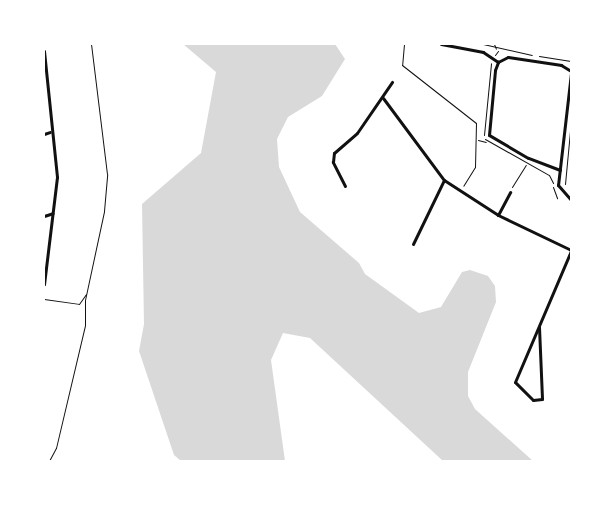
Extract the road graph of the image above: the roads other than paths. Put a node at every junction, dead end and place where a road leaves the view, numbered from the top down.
1 (441, 44) edge
2 (44, 52) edge
3 (498, 62) junction
4 (571, 72) edge
5 (392, 82) dead end
6 (383, 98) junction
7 (50, 132) junction
8 (44, 134) edge
9 (560, 170) junction
10 (444, 180) junction
11 (345, 186) dead end
12 (510, 192) road end
13 (571, 200) edge
14 (53, 213) junction
15 (498, 215) junction
16 (44, 216) edge
17 (412, 244) dead end
18 (571, 251) edge
19 (44, 284) edge
20 (538, 327) junction

1 - 3 street
2 - 7 street
3 - 4 street
3 - 9 street
4 - 9 street
5 - 6 street
6 - 10 street
6 - 11 street
7 - 8 street
7 - 14 street
9 - 13 street
10 - 15 street
10 - 17 street
12 - 15 street
14 - 16 street
14 - 19 street
15 - 18 street
18 - 20 street
20 - 20 street

